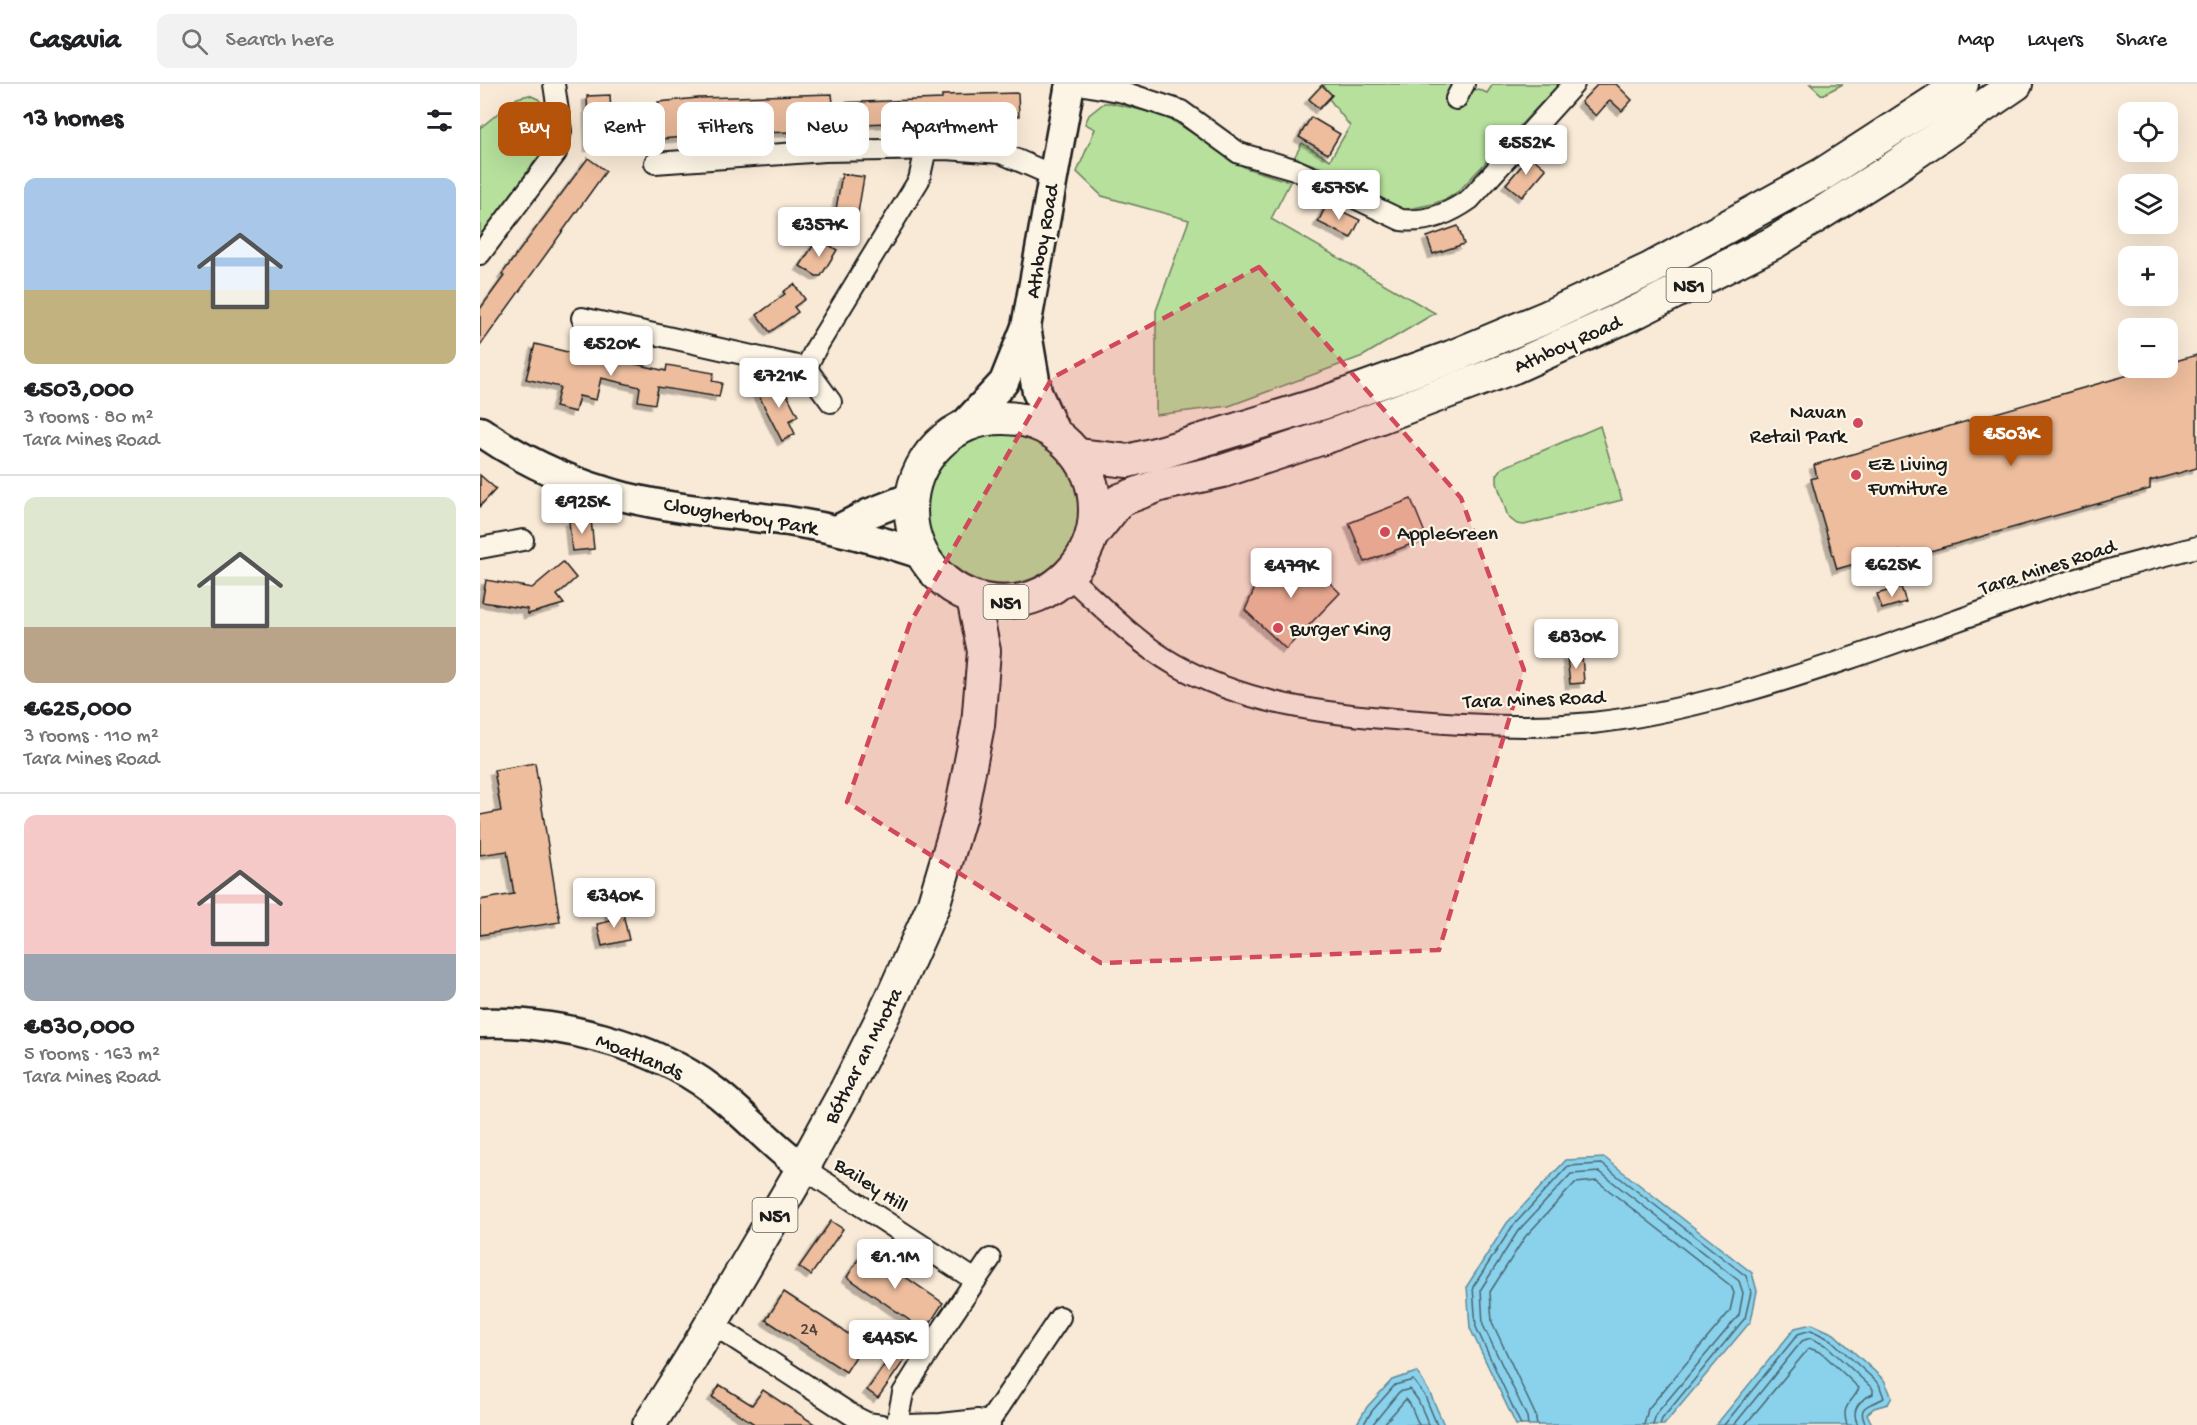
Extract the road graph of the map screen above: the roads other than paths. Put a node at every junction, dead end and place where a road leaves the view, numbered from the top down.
1 (554, 84) edge
2 (1070, 84) edge
3 (1079, 84) edge
4 (1574, 84) edge
5 (1962, 84) edge
6 (2016, 84) edge
7 (881, 150) edge
8 (925, 156) edge
9 (1008, 156) edge
10 (655, 163) dead end
11 (1052, 175) junction
12 (480, 254) edge
13 (582, 318) dead end
14 (1026, 327) junction
15 (806, 368) junction
16 (831, 402) dead end
17 (961, 428) junction
18 (480, 431) edge
19 (1067, 445) junction
20 (911, 497) junction
21 (837, 530) junction
22 (1092, 535) junction
23 (523, 540) dead end
24 (2197, 547) edge
25 (480, 548) edge
26 (921, 554) junction
27 (1068, 576) junction
28 (973, 598) junction
29 (1024, 600) junction
30 (984, 651) junction
31 (480, 1023) edge
32 (803, 1167) junction
33 (990, 1259) dead end
34 (975, 1280) junction
35 (1060, 1317) dead end
36 (711, 1323) junction
37 (893, 1424) edge
38 (989, 1424) edge
39 (649, 1425) edge

1 - 12 street
2 - 11 street, Athboy Road
3 - 4 street
5 - 19 main road, Athboy Road / N51
6 - 22 main road, Athboy Road / N51
7 - 10 street
8 - 15 street
9 - 11 street
11 - 14 street, Athboy Road
13 - 15 street
14 - 17 street
14 - 19 street
15 - 16 street
17 - 19 main road, N51
17 - 20 main road, N51
18 - 21 street, Clougherboy Park
19 - 22 main road, N51
20 - 21 street
20 - 26 main road, N51
21 - 26 street, Clougherboy Park
22 - 27 main road, N51
23 - 25 street
24 - 27 street, Tara Mines Road
26 - 28 main road, N51
27 - 29 main road, N51
28 - 29 main road, N51
28 - 30 main road, Bóthar an Mhota / N51
29 - 30 main road, Bóthar an Mhota / N51
30 - 32 main road, Bóthar an Mhota / N51
31 - 32 street, Moatlands
32 - 34 street, Bailey Hill
32 - 36 main road, Bóthar an Mhota / N51
33 - 34 street
34 - 37 street
35 - 38 street
36 - 37 street
36 - 39 main road, Bóthar an Mhota / N51
37 - 38 street

